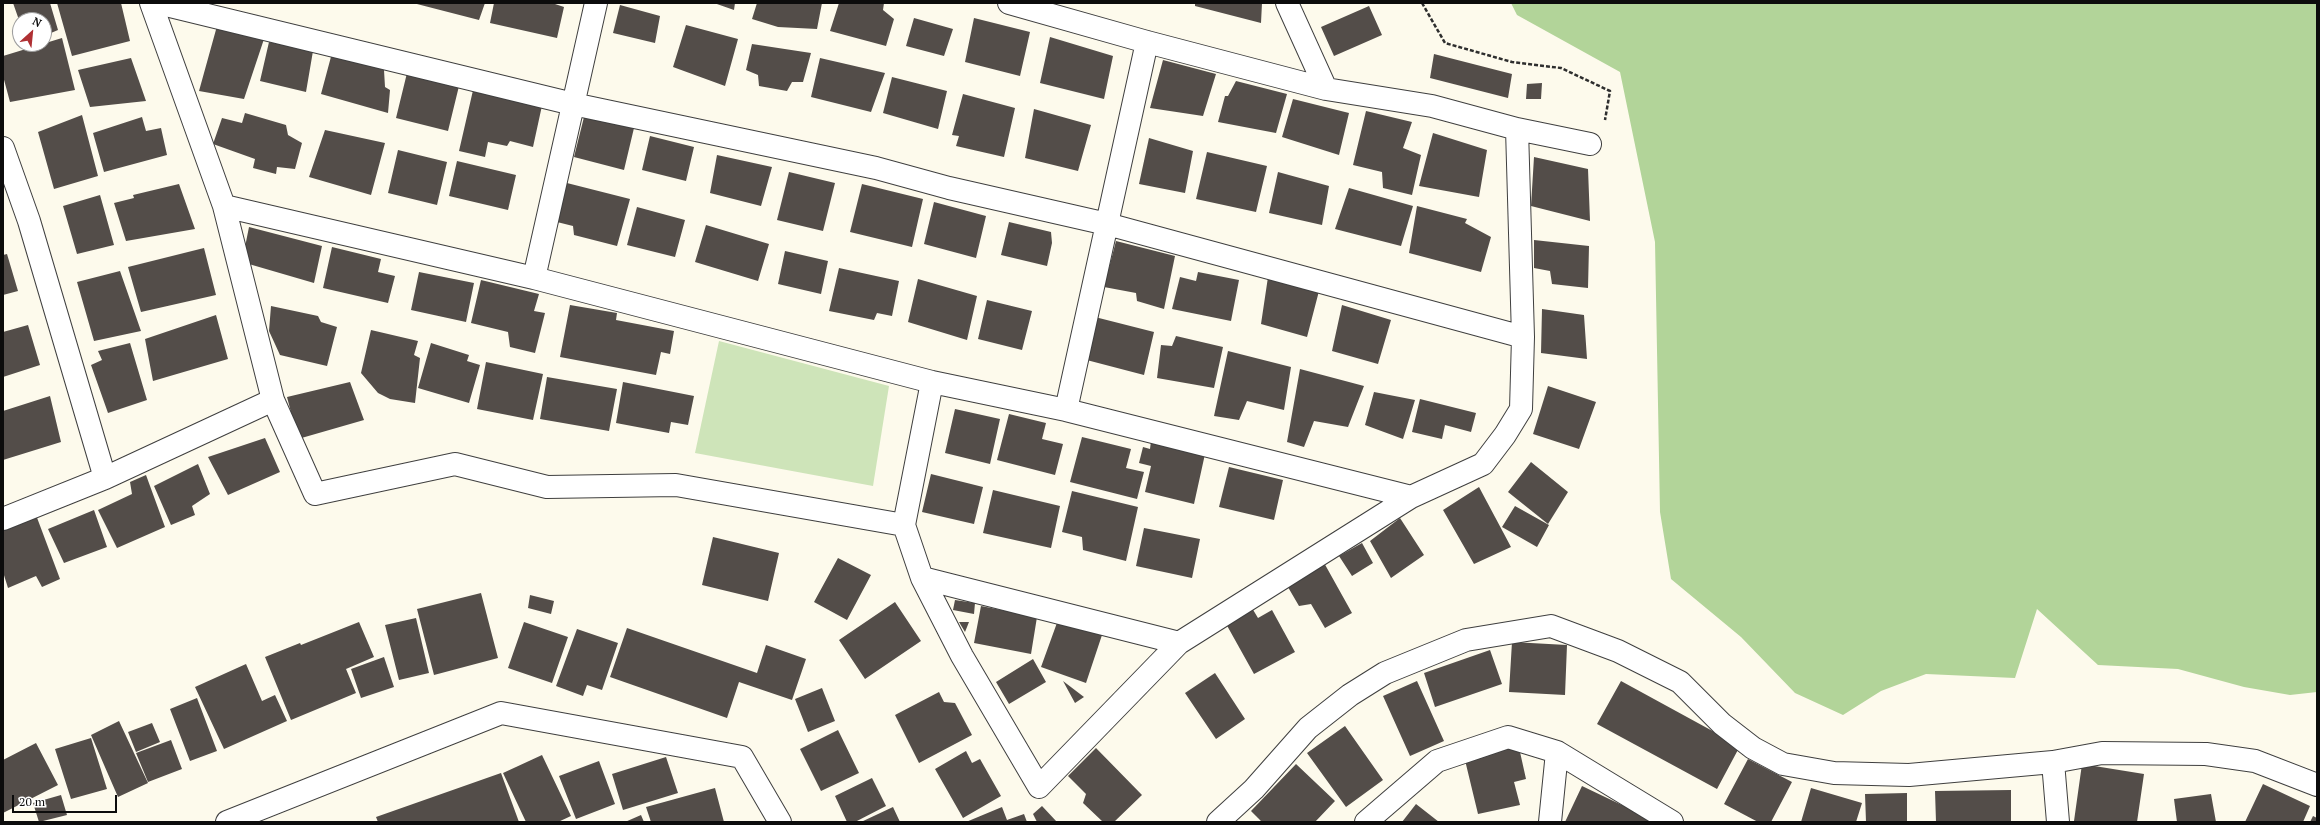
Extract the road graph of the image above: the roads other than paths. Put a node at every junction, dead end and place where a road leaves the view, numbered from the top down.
1 (151, 3) edge
2 (158, 3) edge
3 (596, 3) edge
4 (1009, 3) edge
5 (1287, 3) edge
6 (1147, 42) junction
7 (1326, 89) junction
8 (573, 104) junction
9 (1517, 129) junction
10 (1590, 144) road end
11 (3, 148) edge
12 (224, 206) junction
13 (1107, 224) junction
14 (534, 278) junction
15 (1523, 337) junction
16 (932, 382) junction
17 (273, 400) junction
18 (1066, 410) junction
19 (105, 478) junction
20 (1410, 497) junction
21 (3, 519) edge
22 (904, 524) junction
23 (922, 578) junction
24 (1179, 643) junction
25 (1557, 752) junction
26 (2053, 762) junction
27 (2317, 785) edge
28 (227, 822) edge
29 (780, 822) edge
30 (1218, 822) edge
31 (1366, 822) edge
32 (1550, 822) edge
33 (1672, 822) edge
34 (2058, 822) edge

1 - 12 street
2 - 8 street
3 - 8 street
4 - 6 street
5 - 7 street
6 - 7 street
6 - 13 street
7 - 9 street
8 - 13 street
8 - 14 street
9 - 10 street
9 - 15 street
11 - 19 street
12 - 14 street
12 - 17 street
13 - 15 street
13 - 18 street
14 - 16 street
15 - 20 street
16 - 18 street
16 - 22 street
17 - 19 street
17 - 22 street
18 - 20 street
19 - 21 street
20 - 24 street
22 - 23 street
23 - 24 street
23 - 24 street
25 - 31 street
25 - 32 street
25 - 33 street
26 - 27 street
26 - 30 street
26 - 34 street
28 - 29 street

